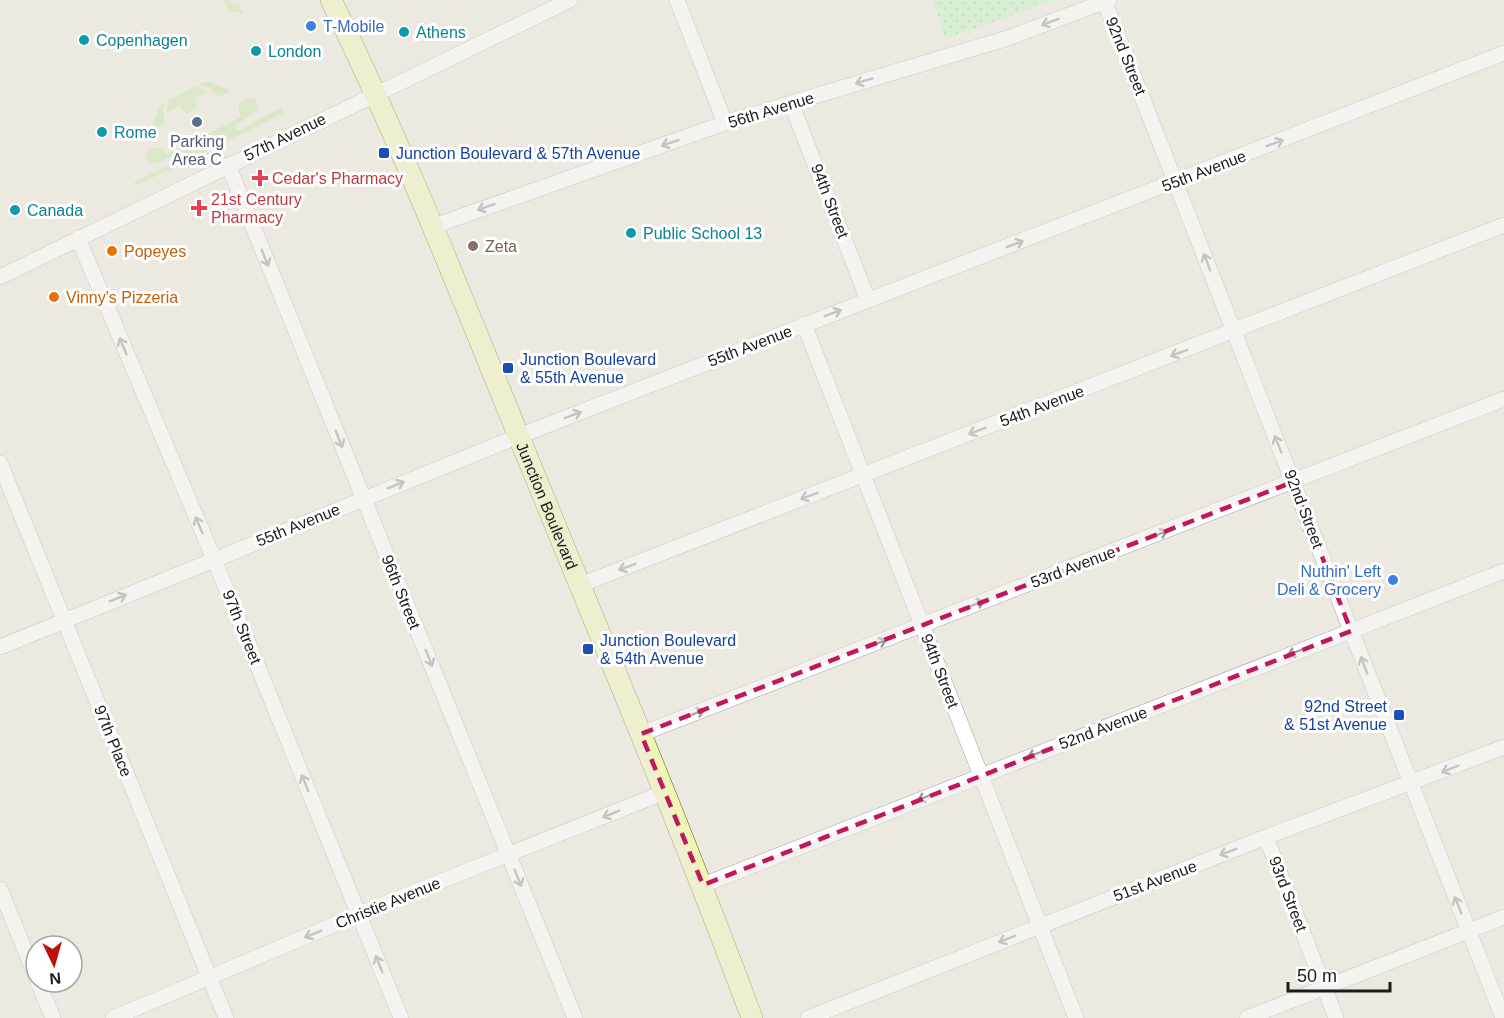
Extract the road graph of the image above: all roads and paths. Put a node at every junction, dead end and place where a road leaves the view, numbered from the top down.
1 (331, 0) edge
2 (570, 0) edge
3 (677, 0) edge
4 (1106, 1) edge
5 (1504, 54) edge
6 (376, 93) junction
7 (791, 103) junction
8 (725, 123) junction
9 (228, 165) junction
10 (1176, 182) junction
11 (1504, 225) edge
12 (434, 226) junction
13 (78, 238) junction
14 (0, 277) edge
15 (868, 300) junction
16 (804, 324) junction
17 (1234, 332) junction
18 (1504, 399) edge
19 (519, 436) junction
20 (0, 463) edge
21 (864, 475) junction
22 (1293, 482) junction
23 (363, 498) junction
24 (214, 559) junction
25 (1504, 571) edge
26 (580, 585) junction
27 (64, 621) junction
28 (922, 625) junction
29 (1351, 631) junction
30 (0, 647) edge
31 (641, 734) junction
32 (1504, 747) edge
33 (981, 775) junction
34 (1410, 785) junction
35 (665, 792) junction
36 (1266, 837) junction
37 (508, 855) junction
38 (703, 885) junction
39 (0, 889) edge
40 (359, 915) junction
41 (1504, 917) edge
42 (1039, 926) junction
43 (1469, 932) junction
44 (24, 948) edge
45 (210, 978) junction
46 (1324, 988) junction
47 (43, 994) edge
48 (52, 1018) edge
49 (113, 1018) edge
50 (226, 1018) edge
51 (401, 1018) edge
52 (575, 1018) edge
53 (752, 1018) edge
54 (808, 1018) edge
55 (1076, 1018) edge
56 (1247, 1018) edge
57 (1336, 1018) edge
58 (1503, 1018) edge

1 - 6 main road, Junction Boulevard
2 - 6 street, 57th Avenue
3 - 8 street
4 -> 7 street, 56th Avenue
4 - 10 street, 92nd Street
10 -> 5 street, 55th Avenue
6 - 9 street, 57th Avenue
6 - 12 main road, Junction Boulevard
7 - 8 street, 56th Avenue
7 - 15 street, 94th Street
8 -> 12 street, 56th Avenue
9 - 13 street, 57th Avenue
9 -> 23 street, 96th Street
15 -> 10 street, 55th Avenue
17 -> 10 street, 92nd Street
11 - 17 street, 54th Avenue
12 - 19 main road, Junction Boulevard
13 - 14 street, 57th Avenue
24 -> 13 street, 97th Street
16 -> 15 street, 55th Avenue
19 -> 16 street, 55th Avenue
16 - 21 street, 94th Street
17 -> 21 street, 54th Avenue
22 -> 17 street, 92nd Street
18 - 22 street, 53rd Avenue
23 -> 19 street, 55th Avenue
19 - 26 main road, Junction Boulevard
20 - 27 street, 97th Place
21 -> 26 street, 54th Avenue
21 - 28 street, 94th Street
28 -> 22 street, 53rd Avenue
22 - 29 street, 92nd Street
23 - 24 street, 55th Avenue
23 -> 37 street, 96th Street
27 -> 24 street, 55th Avenue
40 -> 24 street, 97th Street
25 - 29 street, 52nd Avenue
26 - 31 main road, Junction Boulevard
27 - 30 street, 55th Avenue
27 - 45 street, 97th Place
31 -> 28 street, 53rd Avenue
28 - 33 street, 94th Street
29 -> 33 street, 52nd Avenue
34 -> 29 street, 92nd Street
31 - 35 main road, Junction Boulevard
32 -> 34 street, 51st Avenue
33 -> 38 street, 52nd Avenue
33 - 42 street, 94th Street
34 - 36 street, 51st Avenue
43 -> 34 street, 92nd Street
35 -> 37 street, Christie Avenue
35 - 38 main road, Junction Boulevard
36 -> 42 street, 51st Avenue
36 - 46 street, 93rd Street
37 - 40 street, Christie Avenue
37 -> 52 street, 96th Street
38 - 53 main road, Junction Boulevard
39 - 44 street
40 -> 45 street, Christie Avenue
51 -> 40 street, 97th Street
41 - 43 street
42 -> 54 street, 51st Avenue
42 - 55 street, 94th Street
43 - 46 street
43 - 58 street, 92nd Street
45 - 49 street, Christie Avenue
45 - 50 street, 97th Place
46 - 56 street
46 - 57 street, 93rd Street
47 - 48 street

